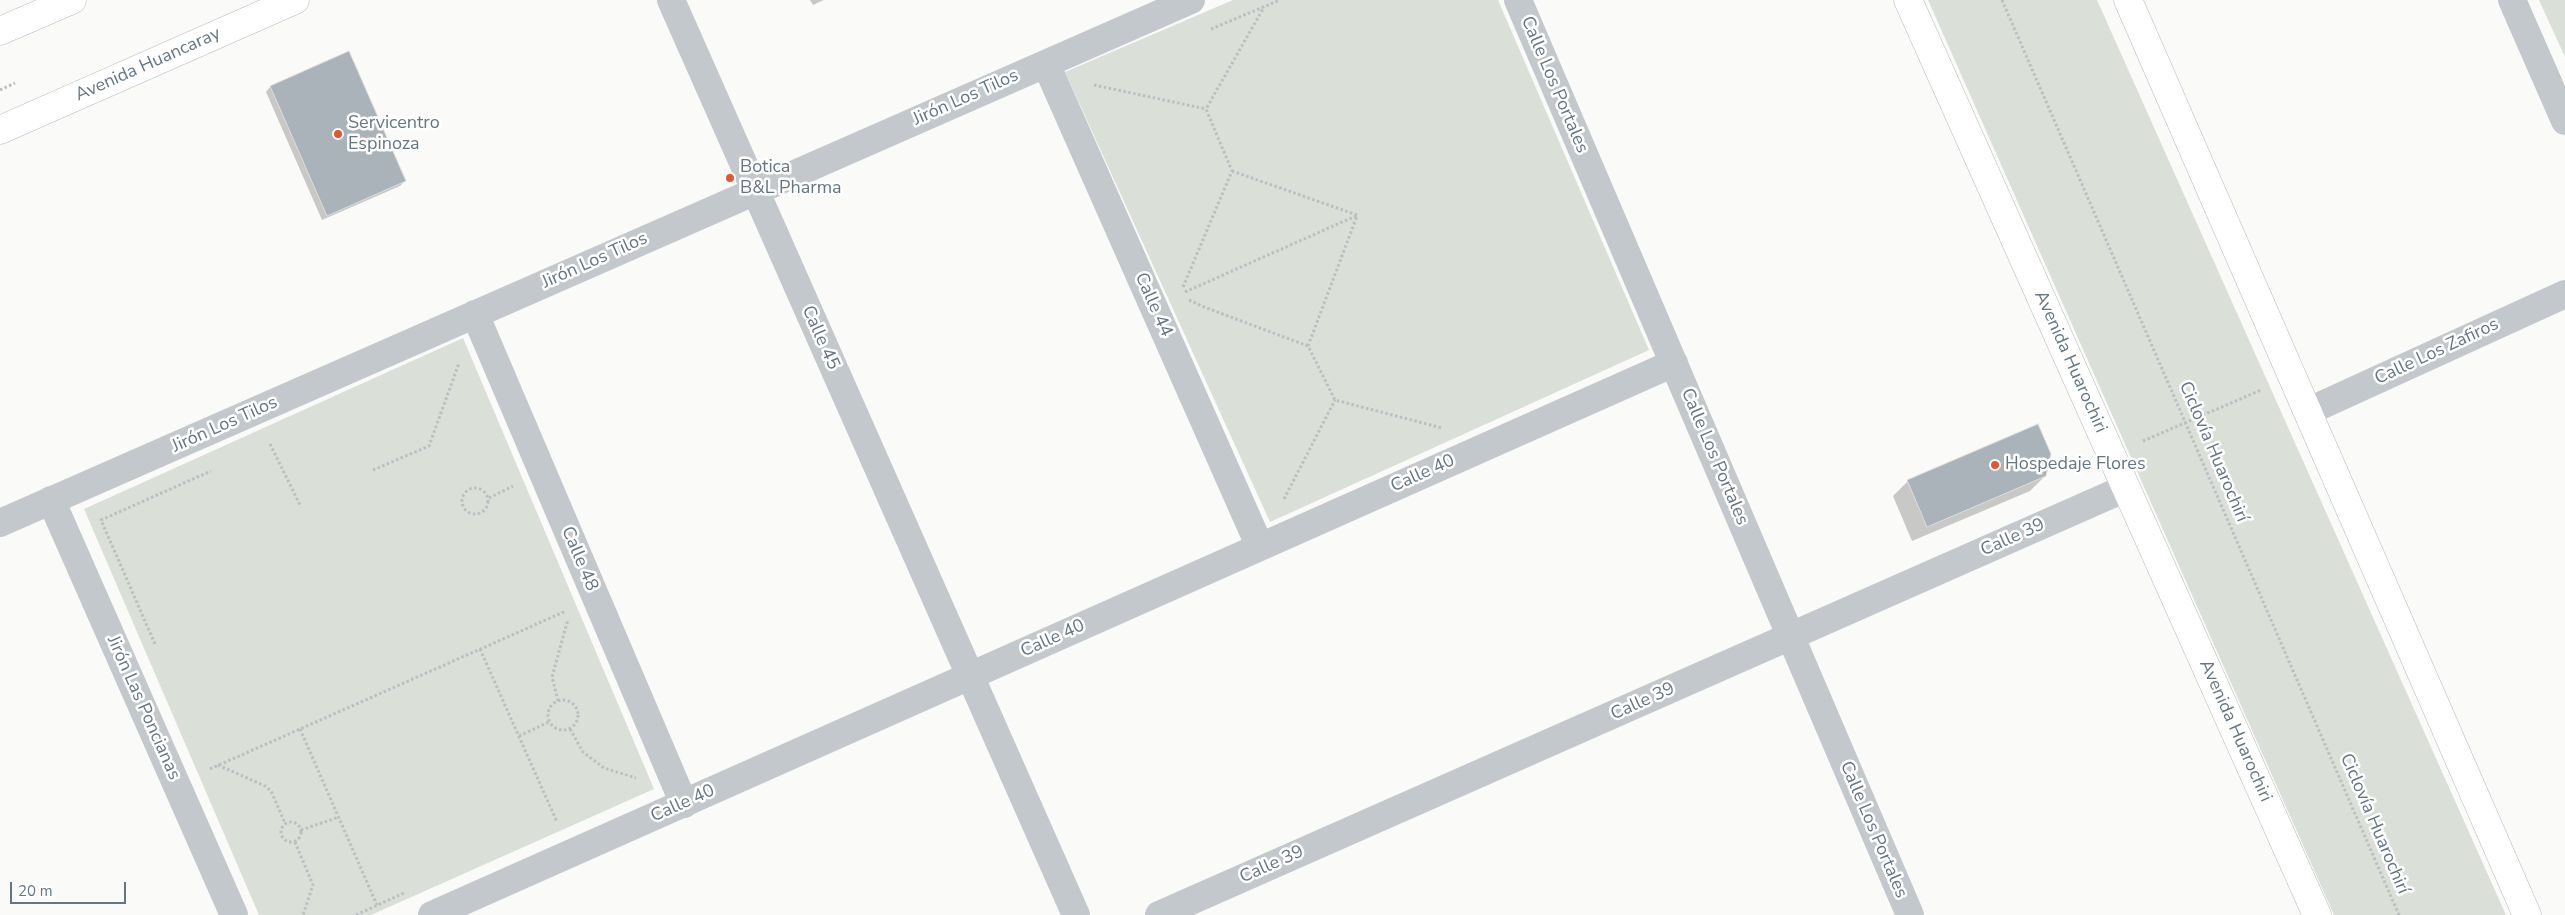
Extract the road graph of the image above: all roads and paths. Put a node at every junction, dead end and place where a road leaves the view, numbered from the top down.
1 (72, 0) edge
2 (295, 0) edge
3 (671, 0) edge
4 (1191, 0) edge
5 (1518, 0) edge
6 (1908, 0) edge
7 (2002, 0) edge
8 (2128, 0) edge
9 (2512, 0) edge
10 (1264, 7) dead end
11 (0, 32) edge
12 (1046, 64) junction
13 (2557, 83) edge
14 (1093, 85) dead end
15 (1206, 109) junction
16 (2565, 120) edge
17 (0, 130) edge
18 (1232, 171) junction
19 (755, 190) junction
20 (1358, 216) junction
21 (1180, 294) junction
22 (2565, 294) edge
23 (475, 314) junction
24 (1308, 346) junction
25 (460, 358) dead end
26 (1674, 363) junction
27 (2294, 376) junction
28 (1335, 400) junction
29 (2309, 411) junction
30 (2185, 423) junction
31 (1446, 429) dead end
32 (270, 444) dead end
33 (2112, 455) junction
34 (373, 470) dead end
35 (516, 485) dead end
36 (2126, 488) junction
37 (489, 498) junction
38 (51, 500) junction
39 (1282, 502) dead end
40 (301, 507) dead end
41 (0, 523) edge
42 (1260, 547) junction
43 (1791, 637) junction
44 (480, 649) junction
45 (970, 676) junction
46 (558, 701) junction
47 (550, 722) junction
48 (570, 728) junction
49 (300, 729) junction
50 (519, 736) junction
51 (218, 765) junction
52 (210, 769) dead end
53 (639, 780) dead end
54 (684, 804) junction
55 (339, 817) junction
56 (285, 823) junction
57 (558, 824) dead end
58 (301, 830) junction
59 (295, 842) junction
60 (377, 905) dead end
61 (234, 915) edge
62 (303, 915) edge
63 (432, 915) edge
64 (1076, 915) edge
65 (1159, 915) edge
66 (1910, 915) edge
67 (2318, 915) edge
68 (2398, 915) edge
69 (2527, 915) edge

1 - 11 main road
2 - 17 main road, Avenida Huancaray
3 - 19 street, Calle 45
4 - 12 street, Jirón Los Tilos
5 - 26 street, Calle Los Portales
6 - 33 main road, Avenida Huarochiri
7 - 30 path, Ciclovía Huarochirí
8 - 27 main road
9 - 13 street
10 - 15 path
12 - 19 street, Jirón Los Tilos
12 - 42 street, Calle 44
13 - 16 street
14 - 15 path
15 - 18 path
18 - 20 path
18 - 21 path
19 - 23 street, Jirón Los Tilos
19 - 45 street, Calle 45
20 - 21 path
20 - 24 path
21 - 24 path
22 - 29 street, Calle Los Zafiros
23 - 38 street, Jirón Los Tilos
23 - 54 street, Calle 48
24 - 28 path
25 - 34 path
26 - 42 street, Calle 40
26 - 43 street, Calle Los Portales
27 - 29 main road
27 - 30 path
28 - 31 path
28 - 39 path
29 - 69 main road
30 - 33 path
30 - 68 path, Ciclovía Huarochirí
32 - 40 path
33 - 36 main road, Avenida Huarochiri
35 - 37 path
36 - 43 street, Calle 39
36 - 67 main road, Avenida Huarochiri
37 - 37 path
38 - 41 street, Jirón Los Tilos
38 - 61 street, Jirón Las Poncianas
42 - 45 street, Calle 40
43 - 65 street, Calle 39
43 - 66 street, Calle Los Portales
44 - 46 path
44 - 49 path
44 - 50 path
45 - 54 street, Calle 40
45 - 64 street, Calle 45
46 - 47 path
46 - 48 path
47 - 48 path
47 - 50 path
48 - 53 path
49 - 51 path
49 - 55 path
50 - 57 path
51 - 52 path
51 - 56 path
54 - 63 street, Calle 40
55 - 58 path
55 - 60 path
56 - 58 path
56 - 59 path
58 - 59 path
59 - 62 path

